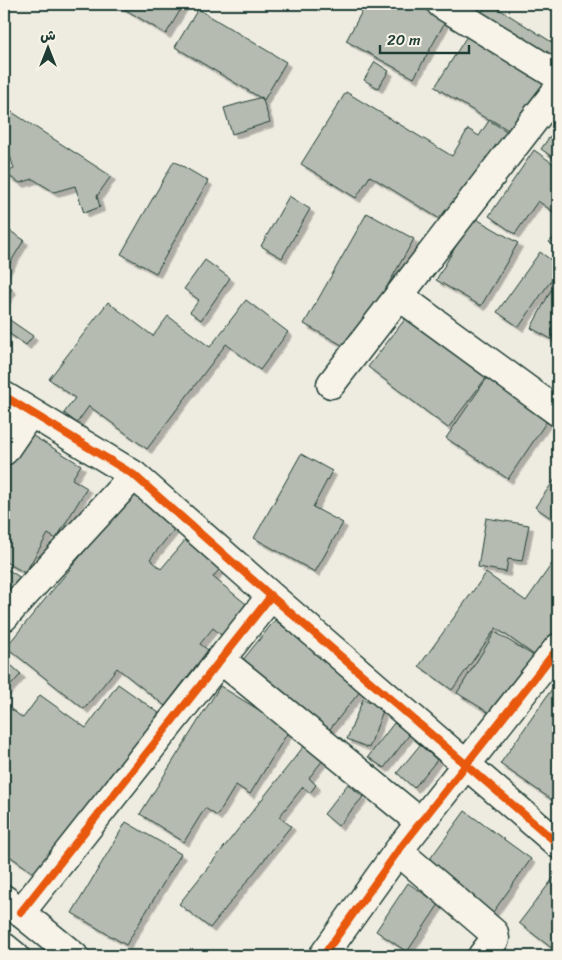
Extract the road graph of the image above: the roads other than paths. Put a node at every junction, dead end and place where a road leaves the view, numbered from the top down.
1 (441, 4) edge
2 (558, 76) edge
3 (558, 88) edge
4 (399, 296) junction
5 (331, 384) dead end
6 (4, 396) edge
7 (558, 412) edge
8 (30, 413) junction
9 (4, 451) edge
10 (134, 474) junction
11 (271, 596) junction
12 (4, 617) edge
13 (558, 648) edge
14 (220, 660) junction
15 (467, 766) junction
16 (422, 823) junction
17 (558, 844) edge
18 (398, 851) junction
19 (12, 906) edge
20 (4, 947) edge
21 (15, 956) edge
22 (74, 956) edge
23 (323, 956) edge
24 (482, 956) edge

1 - 2 street
3 - 4 street
4 - 5 street
4 - 7 street
6 - 8 street
8 - 9 street
8 - 10 street
10 - 11 street
10 - 12 street
11 - 14 street
11 - 15 street
13 - 15 street
14 - 16 street
14 - 19 street
15 - 16 street
15 - 17 street
16 - 18 street
18 - 23 street
18 - 24 street
19 - 22 street
20 - 21 street

